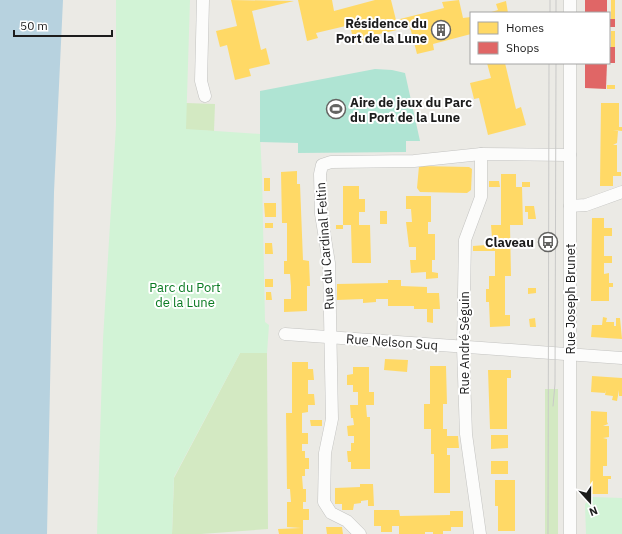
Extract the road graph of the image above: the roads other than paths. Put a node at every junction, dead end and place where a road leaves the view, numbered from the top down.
1 (203, 0) edge
2 (570, 0) edge
3 (570, 12) edge
4 (570, 64) edge
5 (205, 96) dead end
6 (481, 154) junction
7 (570, 155) junction
8 (622, 192) edge
9 (570, 206) junction
10 (285, 334) dead end
11 (330, 338) junction
12 (463, 347) junction
13 (570, 355) junction
14 (622, 358) edge
15 (360, 534) edge
16 (480, 534) edge
17 (570, 534) edge

1 - 5 street
2 - 3 street
4 - 7 street, Rue Joseph Brunet
6 - 7 street, Rue du Cardinal Feltin
6 - 11 street, Rue du Cardinal Feltin
6 - 12 street, Rue André Séguin
7 - 9 street, Rue Joseph Brunet
8 - 9 street
9 - 13 street, Rue Joseph Brunet
10 - 11 street, Rue Nelson Suq
11 - 12 street, Rue Nelson Suq
11 - 15 street, Rue du Cardinal Feltin
12 - 13 street, Rue Nelson Suq
12 - 16 street, Rue André Séguin
13 - 14 street, Rue Nelson Suq
13 - 17 street, Rue Joseph Brunet

